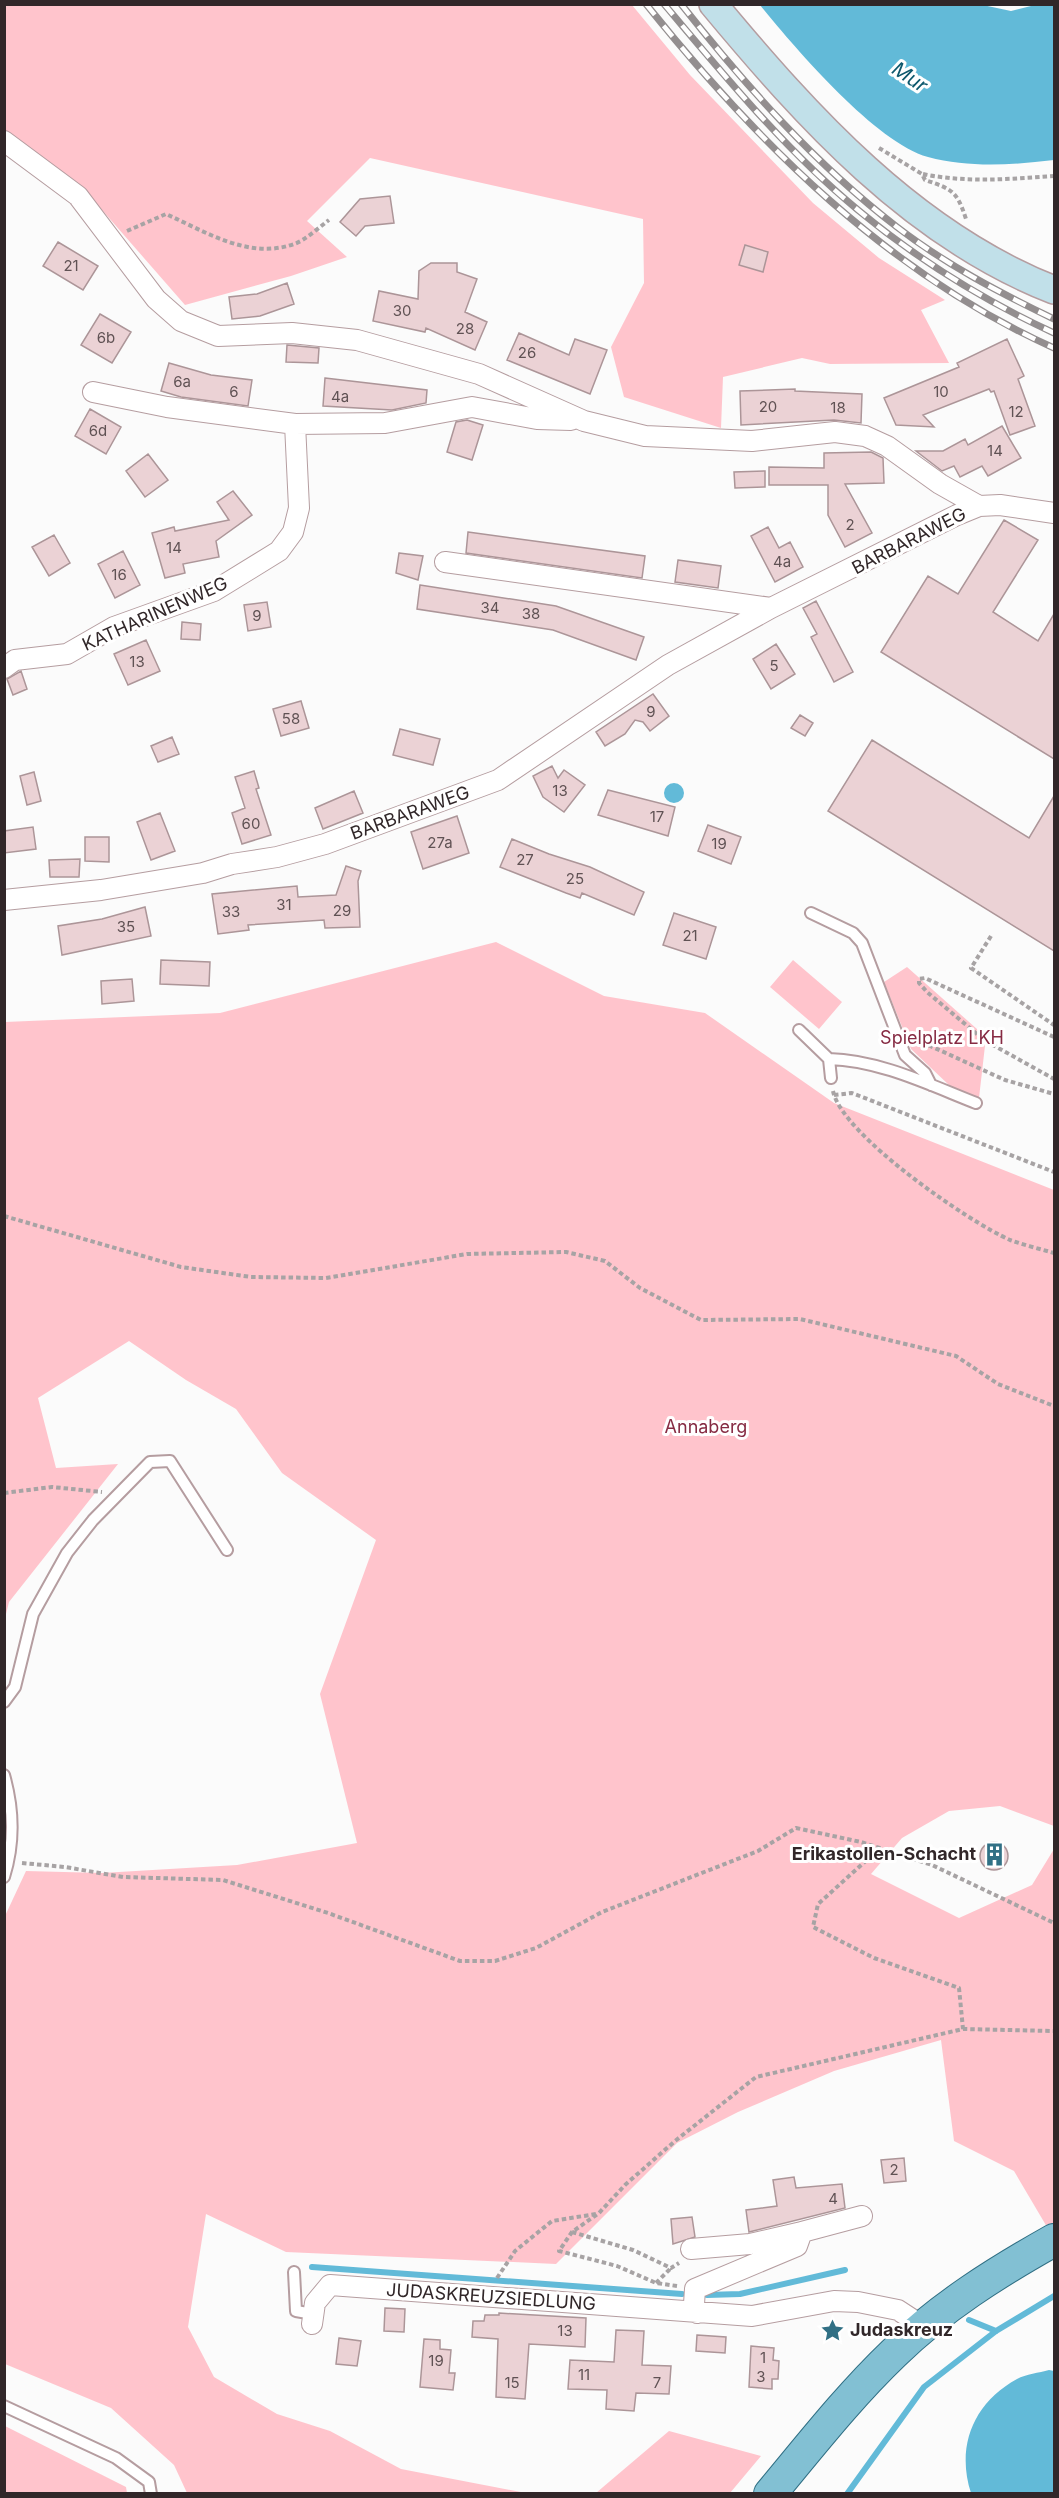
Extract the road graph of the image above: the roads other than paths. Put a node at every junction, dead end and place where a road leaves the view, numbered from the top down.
1 (712, 4) edge
2 (4, 141) edge
3 (1054, 290) edge
4 (93, 392) dead end
5 (584, 421) junction
6 (295, 424) junction
7 (979, 506) junction
8 (1054, 513) edge
9 (445, 562) dead end
10 (771, 608) junction
11 (4, 669) edge
12 (4, 900) edge
13 (811, 913) dead end
14 (800, 1030) dead end
15 (829, 1059) junction
16 (831, 1078) road end
17 (931, 1085) junction
18 (976, 1103) dead end
19 (228, 1550) dead end
20 (4, 1702) edge
21 (4, 1775) edge
22 (4, 1877) edge
23 (862, 2216) dead end
24 (802, 2232) junction
25 (1054, 2240) edge
26 (691, 2249) road end
27 (294, 2272) dead end
28 (695, 2302) junction
29 (312, 2319) joint
30 (924, 2327) junction
31 (4, 2406) edge
32 (151, 2493) edge
33 (770, 2493) edge

1 - 3 main road
2 - 5 street
4 - 6 street
5 - 6 street
5 - 7 street
6 - 11 street, KATHARINENWEG
7 - 8 street, BARBARAWEG
7 - 10 street, BARBARAWEG
9 - 10 street
10 - 12 street, BARBARAWEG
13 - 17 lane
14 - 15 lane
15 - 16 lane
15 - 17 lane
17 - 18 lane
19 - 20 lane
21 - 22 lane
23 - 24 street
24 - 26 street
24 - 28 street, JUDASKREUZSIEDLUNG
25 - 30 main road
27 - 29 lane
28 - 29 street, JUDASKREUZSIEDLUNG
28 - 30 street, JUDASKREUZSIEDLUNG
30 - 33 main road
31 - 32 lane

